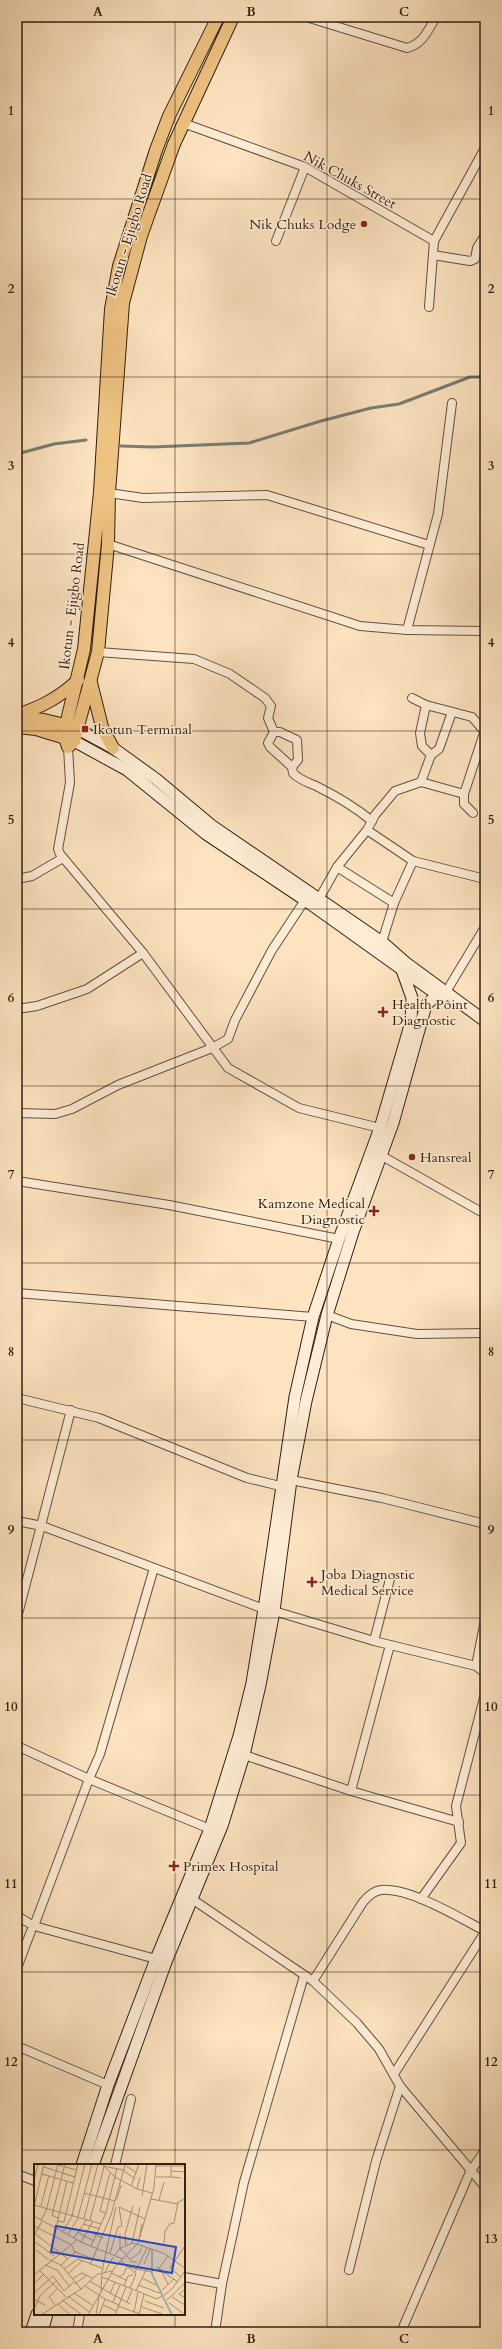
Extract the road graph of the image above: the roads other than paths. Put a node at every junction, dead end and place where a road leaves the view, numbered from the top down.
1 (218, 17) edge
2 (233, 17) edge
3 (306, 17) edge
4 (436, 17) edge
5 (183, 123) junction
6 (485, 148) edge
7 (156, 150) junction
8 (170, 155) junction
9 (305, 168) junction
10 (485, 235) edge
11 (276, 240) dead end
12 (434, 241) junction
13 (433, 255) junction
14 (429, 307) dead end
15 (452, 403) dead end
16 (109, 493) junction
17 (108, 544) junction
18 (429, 545) junction
19 (407, 630) junction
20 (485, 631) edge
21 (98, 652) junction
22 (84, 681) junction
23 (412, 698) dead end
24 (426, 705) junction
25 (452, 712) junction
26 (17, 716) edge
27 (17, 727) edge
28 (484, 731) edge
29 (274, 732) junction
30 (70, 736) junction
31 (113, 748) junction
32 (431, 755) junction
33 (292, 767) junction
34 (421, 782) junction
35 (464, 794) junction
36 (473, 814) dead end
37 (372, 821) junction
38 (368, 830) junction
39 (63, 858) junction
40 (413, 862) junction
41 (337, 867) junction
42 (17, 879) edge
43 (485, 879) edge
44 (320, 897) junction
45 (305, 900) junction
46 (394, 903) junction
47 (485, 927) edge
48 (382, 942) junction
49 (143, 953) junction
50 (402, 970) junction
51 (429, 983) junction
52 (441, 995) junction
53 (412, 998) junction
54 (426, 1005) junction
55 (17, 1009) edge
56 (485, 1022) edge
57 (485, 1029) edge
58 (212, 1048) junction
59 (17, 1113) edge
60 (380, 1128) junction
61 (382, 1156) junction
62 (17, 1183) edge
63 (485, 1214) edge
64 (339, 1239) junction
65 (17, 1293) edge
66 (327, 1315) junction
67 (313, 1316) junction
68 (485, 1333) edge
69 (17, 1398) edge
70 (70, 1410) junction
71 (291, 1480) junction
72 (280, 1486) junction
73 (17, 1521) edge
74 (485, 1524) edge
75 (42, 1526) junction
76 (154, 1568) junction
77 (390, 1579) dead end
78 (269, 1610) junction
79 (17, 1618) edge
80 (485, 1620) edge
81 (374, 1641) junction
82 (390, 1645) junction
83 (476, 1666) junction
84 (485, 1673) edge
85 (485, 1694) edge
86 (250, 1711) junction
87 (17, 1746) edge
88 (244, 1755) junction
89 (88, 1779) junction
90 (351, 1791) junction
91 (459, 1822) junction
92 (210, 1829) junction
93 (192, 1899) junction
94 (421, 1899) junction
95 (17, 1916) edge
96 (33, 1928) junction
97 (485, 1931) edge
98 (156, 1959) junction
99 (17, 1968) edge
100 (304, 1976) junction
101 (313, 1981) junction
102 (17, 2046) edge
103 (394, 2074) junction
104 (108, 2085) junction
105 (400, 2086) junction
106 (131, 2099) dead end
107 (485, 2150) edge
108 (82, 2164) edge
109 (93, 2164) edge
110 (115, 2164) edge
111 (470, 2172) junction
112 (17, 2174) edge
113 (34, 2181) edge
114 (485, 2187) edge
115 (349, 2270) dead end
116 (185, 2277) edge
117 (222, 2284) junction
118 (37, 2315) edge
119 (47, 2315) edge
120 (80, 2315) edge
121 (31, 2332) edge
122 (42, 2332) edge
123 (77, 2332) edge
124 (215, 2332) edge
125 (401, 2332) edge

1 - 7 main road, Ikotun - Ejigbo Road
2 - 5 main road, Ikotun - Ejigbo Road
3 - 4 street
5 - 8 main road, Ikotun - Ejigbo Road
5 - 9 street, Nik Chuks Street
6 - 12 street
7 - 8 main road
7 - 22 main road, Ikotun - Ejigbo Road
8 - 16 main road, Ikotun - Ejigbo Road
9 - 11 street
9 - 12 street, Nik Chuks Street
10 - 13 street
12 - 13 street
13 - 14 street
15 - 18 street
16 - 17 main road, Ikotun - Ejigbo Road
16 - 18 street
17 - 19 street
17 - 21 main road, Ikotun - Ejigbo Road
18 - 19 street
19 - 20 street
21 - 22 main road, Ikotun - Ejigbo Road
21 - 29 street
22 - 26 main road
22 - 30 main road, Ikotun - Ejigbo Road
22 - 31 main road
23 - 24 street
24 - 25 street
24 - 32 street
25 - 28 street
25 - 32 street
26 - 30 main road
27 - 30 main road
28 - 35 street
29 - 33 street
29 - 33 street
30 - 31 main road
30 - 39 street
30 - 45 main road
31 - 44 main road
32 - 34 street
33 - 37 street
34 - 35 street
34 - 37 street
35 - 36 street
37 - 38 street
38 - 40 street
38 - 41 street
39 - 42 street
39 - 49 street
40 - 43 street
40 - 46 street
41 - 44 street
41 - 46 street
44 - 48 main road
45 - 50 main road
45 - 58 street
46 - 48 street
47 - 52 street
48 - 51 main road
49 - 55 street
49 - 58 street
50 - 51 main road
50 - 53 main road
51 - 52 main road
51 - 53 main road
51 - 54 main road
52 - 54 main road
52 - 56 main road
52 - 57 main road
53 - 60 main road
54 - 61 main road
58 - 59 street
58 - 60 street
60 - 64 main road
61 - 63 street
61 - 66 main road
62 - 64 street
64 - 67 main road
65 - 67 street
66 - 68 street
66 - 71 main road
67 - 72 main road
69 - 70 street
70 - 72 street
70 - 75 street
71 - 74 street
71 - 78 main road
72 - 78 main road
73 - 75 street
75 - 76 street
75 - 79 street
76 - 78 street
76 - 89 street
77 - 81 street
78 - 81 street
78 - 86 main road
80 - 83 street
81 - 82 street
82 - 83 street
82 - 90 street
83 - 84 street
85 - 91 street
86 - 88 main road
86 - 92 main road
87 - 89 street
88 - 90 street
88 - 93 main road
89 - 92 street
89 - 96 street
90 - 91 street
91 - 94 street
92 - 98 main road
93 - 100 street
93 - 109 main road
94 - 97 street
94 - 101 street
95 - 96 street
96 - 98 street
96 - 99 street
97 - 103 street
98 - 104 main road
100 - 101 street
100 - 117 street
101 - 103 street
102 - 104 street
103 - 105 street
104 - 108 main road
105 - 111 street
105 - 115 street
106 - 110 street
107 - 111 street
111 - 114 street
111 - 125 street
112 - 113 street
116 - 117 street
117 - 124 street
118 - 121 main road
119 - 122 main road
120 - 123 street

